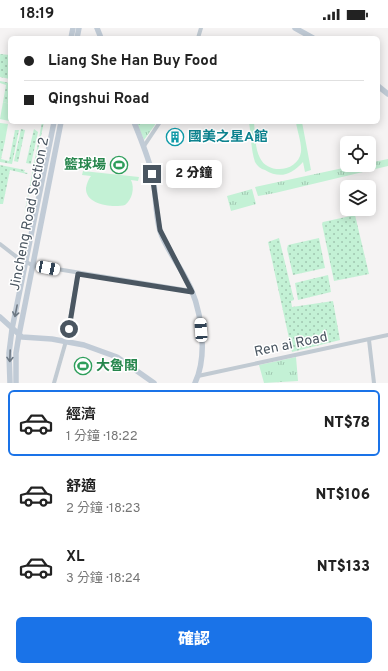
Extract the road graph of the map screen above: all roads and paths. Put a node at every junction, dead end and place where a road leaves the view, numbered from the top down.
1 (295, 28) edge
2 (309, 36) edge
3 (380, 88) edge
4 (388, 94) edge
5 (54, 124) edge
6 (61, 124) edge
7 (135, 124) edge
8 (159, 124) edge
9 (144, 146) junction
10 (0, 244) edge
11 (26, 262) junction
12 (32, 265) junction
13 (78, 274) junction
14 (192, 292) junction
15 (0, 317) edge
16 (12, 329) junction
17 (18, 335) junction
18 (388, 335) edge
19 (369, 340) junction
20 (66, 341) junction
21 (198, 376) junction
22 (10, 383) edge
23 (16, 383) edge
24 (54, 383) edge
25 (154, 383) edge
26 (196, 383) edge
27 (374, 383) edge

1 - 2 main road
3 - 4 main road
5 - 11 main road, Jincheng Road Section 2
6 - 12 main road, Jincheng Road Section 2
7 - 9 main road
8 - 9 street
9 - 14 main road
10 - 11 street
11 - 12 street
11 -> 16 main road, Jincheng Road Section 2
12 - 13 street
12 - 17 main road, Jincheng Road Section 2
13 - 14 street
13 - 20 street
14 - 21 main road
15 - 16 main road
16 - 17 main road
16 -> 22 main road, Jincheng Road Section 2
17 - 20 main road
17 - 23 main road, Jincheng Road Section 2
18 - 19 street, Ren ai Road
19 - 21 street, Ren ai Road
19 - 27 street
20 - 24 street
20 - 25 main road
21 - 26 main road

